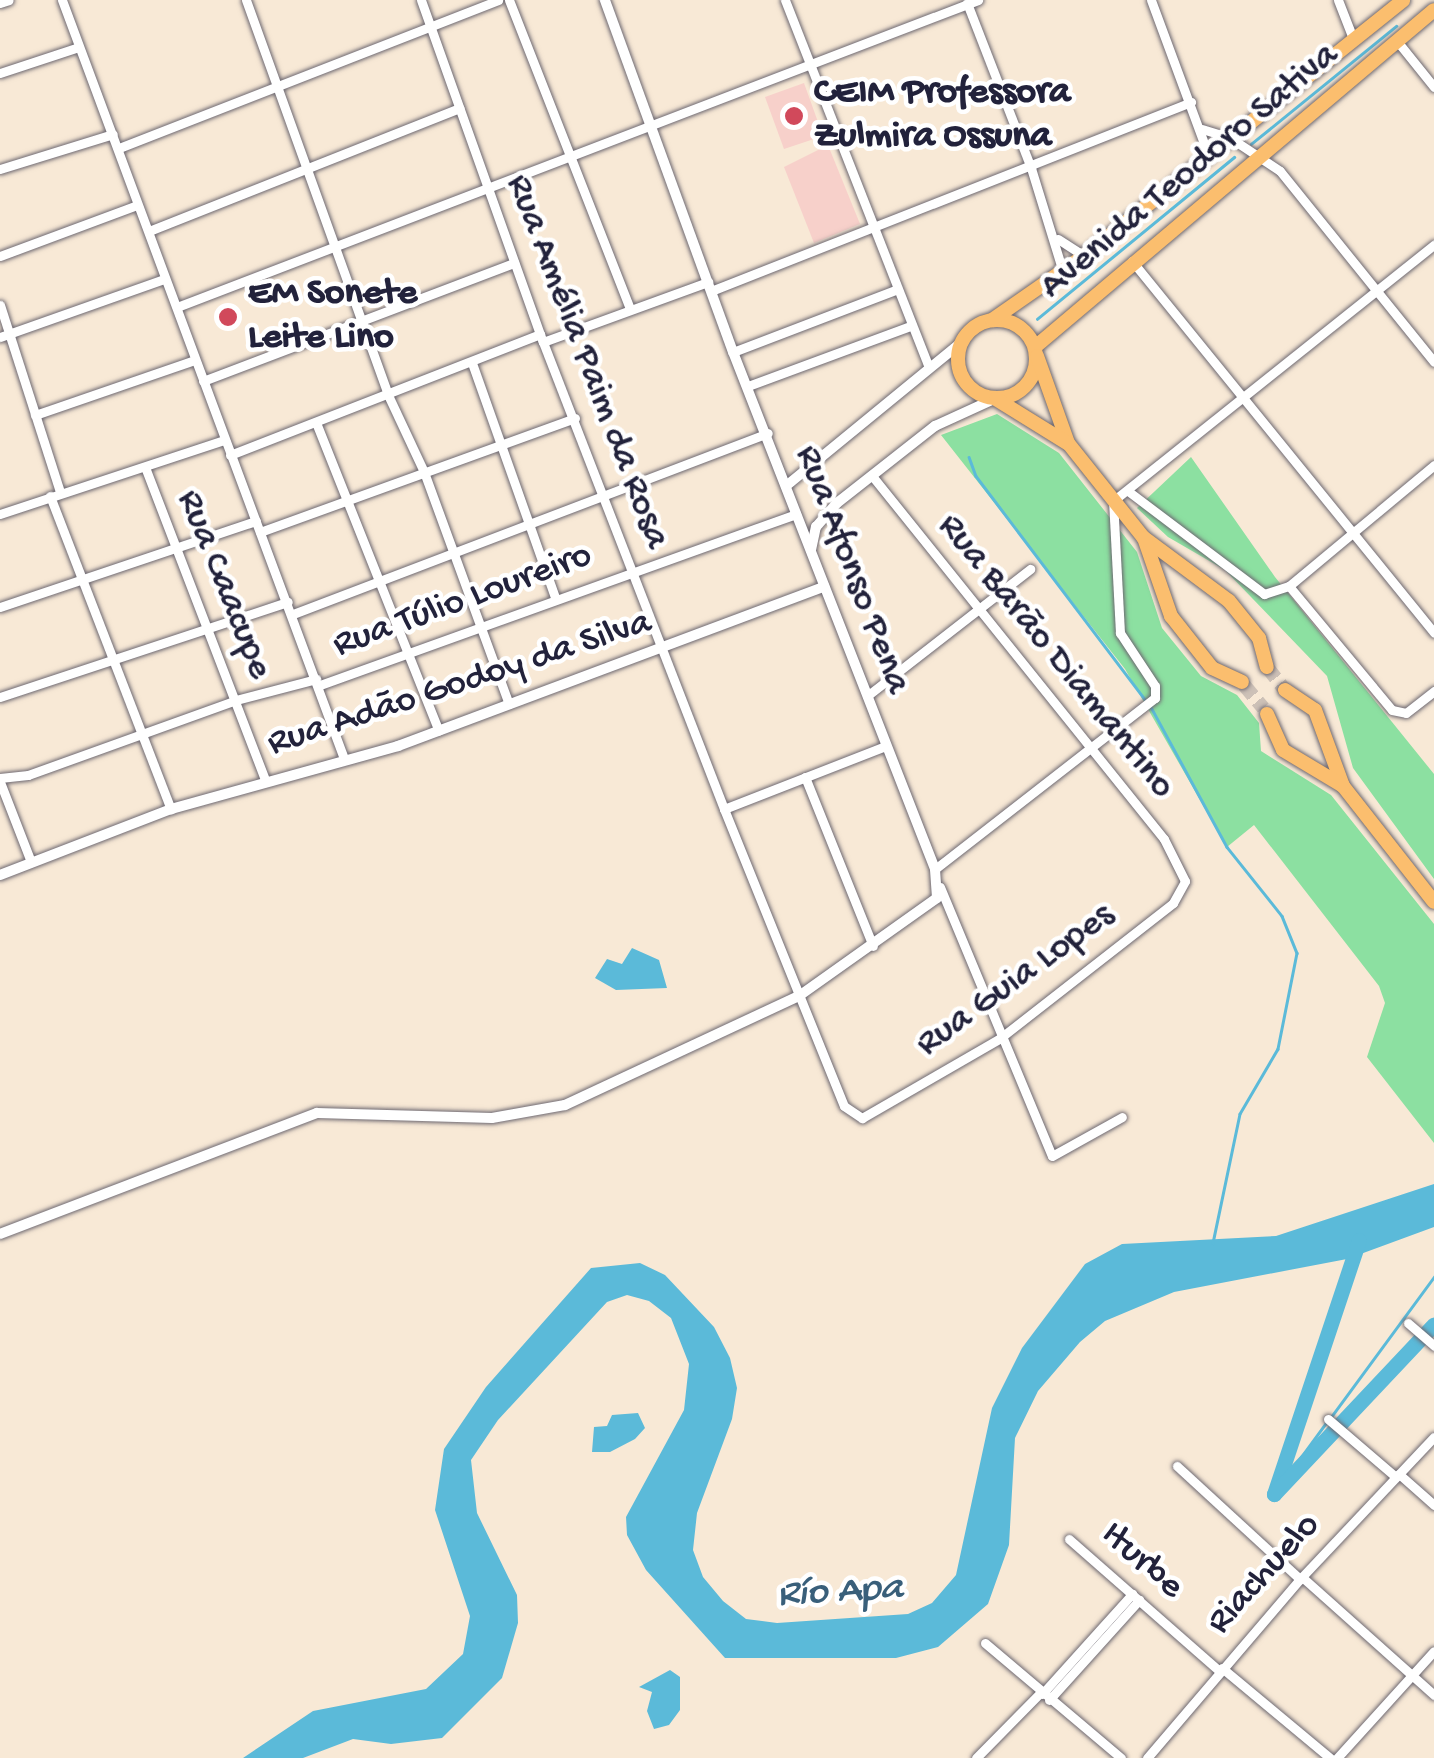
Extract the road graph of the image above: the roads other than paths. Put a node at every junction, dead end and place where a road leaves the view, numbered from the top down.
1 (9, 0) edge
2 (62, 0) edge
3 (246, 0) edge
4 (421, 0) edge
5 (498, 0) edge
6 (509, 0) edge
7 (606, 0) edge
8 (784, 0) edge
9 (1151, 0) edge
10 (1338, 0) edge
11 (1403, 0) edge
12 (971, 1) edge
13 (0, 3) edge
14 (1434, 10) edge
15 (430, 24) junction
16 (1397, 40) junction
17 (1354, 41) junction
18 (79, 48) junction
19 (809, 64) junction
20 (0, 73) edge
21 (274, 87) junction
22 (1434, 87) edge
23 (1190, 102) junction
24 (458, 108) junction
25 (651, 124) junction
26 (1202, 130) junction
27 (114, 134) junction
28 (1229, 137) junction
29 (119, 148) junction
30 (1208, 154) junction
31 (568, 155) junction
32 (1256, 156) junction
33 (0, 168) edge
34 (1031, 168) junction
35 (304, 169) junction
36 (487, 186) junction
37 (138, 205) junction
38 (872, 228) junction
39 (149, 231) junction
40 (1056, 236) junction
41 (333, 244) junction
42 (1434, 245) edge
43 (0, 256) edge
44 (1084, 256) junction
45 (1132, 261) junction
46 (514, 263) junction
47 (1063, 272) junction
48 (164, 279) junction
49 (709, 286) junction
50 (895, 290) junction
51 (1377, 291) junction
52 (0, 305) edge
53 (176, 307) junction
54 (630, 309) junction
55 (992, 320) junction
56 (362, 321) junction
57 (910, 326) junction
58 (6, 336) edge
59 (542, 338) junction
60 (962, 342) junction
61 (1036, 351) junction
62 (733, 352) junction
63 (195, 360) junction
64 (1434, 362) edge
65 (472, 363) junction
66 (929, 367) junction
67 (203, 381) junction
68 (748, 386) junction
69 (388, 395) junction
70 (995, 399) junction
71 (1244, 401) junction
72 (35, 415) junction
73 (575, 418) junction
74 (317, 426) junction
75 (768, 432) junction
76 (224, 440) junction
77 (1068, 443) junction
78 (500, 446) junction
79 (230, 454) junction
80 (1434, 465) edge
81 (144, 467) junction
82 (424, 472) junction
83 (871, 475) junction
84 (786, 486) junction
85 (1128, 491) junction
86 (55, 494) junction
87 (344, 498) junction
88 (604, 498) junction
89 (1113, 501) junction
90 (0, 514) edge
91 (796, 514) junction
92 (256, 520) junction
93 (530, 526) junction
94 (1352, 531) junction
95 (260, 532) junction
96 (1144, 537) junction
97 (173, 545) junction
98 (811, 551) junction
99 (454, 556) junction
100 (1030, 569) dead end
101 (634, 572) junction
102 (80, 580) junction
103 (376, 586) junction
104 (1289, 586) junction
105 (824, 587) junction
106 (556, 600) junction
107 (288, 602) junction
108 (0, 606) edge
109 (979, 609) junction
110 (294, 614) junction
111 (207, 626) junction
112 (480, 628) junction
113 (1434, 633) edge
114 (667, 648) junction
115 (406, 658) junction
116 (110, 660) junction
117 (318, 682) junction
118 (1434, 691) edge
119 (867, 696) junction
120 (0, 698) edge
121 (236, 700) junction
122 (509, 704) junction
123 (439, 731) junction
124 (142, 734) junction
125 (886, 746) junction
126 (1088, 746) junction
127 (343, 756) junction
128 (805, 777) junction
129 (0, 780) edge
130 (266, 782) junction
131 (1344, 786) junction
132 (171, 809) junction
133 (724, 809) junction
134 (30, 862) junction
135 (935, 869) junction
136 (0, 874) edge
137 (1186, 881) joint
138 (940, 886) junction
139 (1434, 902) edge
140 (873, 946) junction
141 (799, 996) junction
142 (999, 1039) junction
143 (868, 1117) joint
144 (1122, 1117) dead end
145 (0, 1234) edge
146 (1408, 1323) dead end
147 (1434, 1346) edge
148 (1328, 1419) dead end
149 (1434, 1437) edge
150 (1178, 1466) dead end
151 (1397, 1475) junction
152 (1434, 1505) edge
153 (1069, 1539) dead end
154 (1301, 1578) junction
155 (1136, 1597) junction
156 (985, 1643) dead end
157 (1434, 1651) edge
158 (1221, 1669) junction
159 (1412, 1675) junction
160 (1044, 1695) junction
161 (1434, 1695) edge
162 (976, 1758) edge
163 (1120, 1758) edge
164 (1147, 1758) edge
165 (1333, 1758) edge

1 - 13 street
2 - 18 street
3 - 21 street
4 - 15 street, Rua Amélia Paim da Rosa
5 - 15 street
6 - 31 street
7 - 25 street, Rua Afonso Pena
8 - 19 street
9 - 23 street
10 - 17 street
11 - 17 main road, Avenida Teodoro Sativa
12 - 19 street
12 - 34 street
14 - 16 main road, Avenida Teodoro Sativa
15 - 21 street
15 - 24 street, Rua Amélia Paim da Rosa
16 - 22 street
16 - 32 main road, Avenida Teodoro Sativa
17 - 28 main road, Avenida Teodoro Sativa
18 - 20 street
18 - 27 street
19 - 25 street
19 - 38 street
21 - 29 street
21 - 35 street
23 - 26 street
23 - 34 street
24 - 35 street
24 - 36 street, Rua Amélia Paim da Rosa
25 - 31 street
25 - 49 street, Rua Afonso Pena
26 - 28 street
26 - 30 street
27 - 29 street
27 - 33 street
28 - 30 main road, Avenida Teodoro Sativa
28 - 32 street
29 - 37 street
30 - 44 main road, Avenida Teodoro Sativa
31 - 36 street
31 - 54 street
32 - 45 main road, Avenida Teodoro Sativa
32 - 51 street
34 - 38 street
34 - 40 street
35 - 39 street
35 - 41 street
36 - 41 street
36 - 46 street, Rua Amélia Paim da Rosa
37 - 39 street
37 - 43 street
38 - 49 street
38 - 50 street
39 - 48 street
40 - 44 street
40 - 47 street
41 - 53 street
41 - 56 street
42 - 51 street
44 - 47 main road, Avenida Teodoro Sativa
45 - 61 main road, Avenida Teodoro Sativa
45 - 71 street
46 - 56 street
46 - 59 street, Rua Amélia Paim da Rosa
47 - 55 main road, Avenida Teodoro Sativa
48 - 53 street
48 - 58 street
49 - 54 street
49 - 62 street, Rua Afonso Pena
50 - 57 street
50 - 62 street
51 - 64 street
51 - 71 street
52 - 58 street
53 - 63 street
54 - 59 street
55 - 60 main road
55 - 61 main road
56 - 67 street
56 - 69 street
57 - 66 street
57 - 68 street
58 - 72 street
59 - 65 street
59 - 73 street, Rua Amélia Paim da Rosa
60 - 66 street
60 - 70 main road
61 - 70 main road
61 - 77 main road
62 - 68 street, Rua Afonso Pena
63 - 67 street
63 - 72 street
65 - 69 street
65 - 78 street
66 - 84 street
67 - 76 street
68 - 75 street, Rua Afonso Pena
69 - 74 street
69 - 82 street
70 - 77 main road
70 - 83 street
71 - 85 street
71 - 94 street
72 - 86 street
73 - 78 street
73 - 88 street, Rua Amélia Paim da Rosa
74 - 79 street
74 - 87 street
75 - 84 street, Rua Afonso Pena
75 - 88 street
76 - 79 street
76 - 81 street
77 - 89 main road
78 - 82 street
78 - 93 street
79 - 92 street
80 - 94 street
81 - 86 street
81 - 97 street, Rua Caacupe
82 - 87 street
82 - 99 street
83 - 98 street
83 - 109 street, Rua Barão Diamantino
84 - 91 street, Rua Afonso Pena
85 - 89 street
85 - 104 street
86 - 90 street
86 - 102 street
87 - 95 street
87 - 103 street
88 - 93 street
88 - 101 street, Rua Amélia Paim da Rosa
89 - 96 main road
89 - 126 street
91 - 98 street, Rua Afonso Pena
91 - 101 street, Rua Túlio Loureiro
92 - 95 street
92 - 97 street
93 - 99 street
93 - 106 street
94 - 104 street
94 - 113 street
95 - 107 street
96 - 96 main road
97 - 102 street
97 - 111 street, Rua Caacupe
98 - 105 street, Rua Afonso Pena
99 - 103 street
99 - 112 street
100 - 109 street
101 - 106 street, Rua Túlio Loureiro
101 - 114 street, Rua Amélia Paim da Rosa
102 - 108 street
102 - 116 street
103 - 110 street
103 - 115 street
104 - 118 street
105 - 114 street, Rua Adão Godoy da Silva
105 - 119 street, Rua Afonso Pena
106 - 112 street, Rua Túlio Loureiro
107 - 110 street
107 - 111 street
109 - 119 street
109 - 126 street, Rua Barão Diamantino
110 - 117 street
111 - 116 street
111 - 121 street, Rua Caacupe
112 - 115 street, Rua Túlio Loureiro
112 - 122 street
114 - 122 street, Rua Adão Godoy da Silva
114 - 133 street, Rua Amélia Paim da Rosa
115 - 117 street, Rua Túlio Loureiro
115 - 123 street
116 - 120 street
116 - 124 street
117 - 121 street, Rua Túlio Loureiro
117 - 127 street
119 - 125 street, Rua Afonso Pena
121 - 124 street, Rua Túlio Loureiro
121 - 130 street, Rua Caacupe
122 - 123 street, Rua Adão Godoy da Silva
123 - 127 street, Rua Adão Godoy da Silva
124 - 129 street
124 - 132 street
125 - 128 street
125 - 135 street, Rua Afonso Pena
126 - 135 street
126 - 137 street, Rua Barão Diamantino
127 - 130 street, Rua Adão Godoy da Silva
128 - 133 street
128 - 140 street
129 - 134 street
130 - 132 street, Rua Adão Godoy da Silva
131 - 131 main road
131 - 139 main road
132 - 134 street, Rua Adão Godoy da Silva
133 - 141 street, Rua Amélia Paim da Rosa
134 - 136 street, Rua Adão Godoy da Silva
135 - 138 street, Rua Afonso Pena
137 - 142 street, Rua Guia Lopes
138 - 140 street
138 - 142 street, Rua Afonso Pena
140 - 141 street
141 - 143 street, Rua Amélia Paim da Rosa
141 - 145 street
142 - 143 street, Rua Guia Lopes
142 - 144 street, Rua Afonso Pena
146 - 147 street
148 - 151 street
149 - 151 street, Riachuelo
150 - 154 street
151 - 152 street
151 - 154 street, Riachuelo
153 - 155 street, Iturbe
154 - 158 street, Riachuelo
154 - 159 street
155 - 158 street, Iturbe
155 - 160 street
156 - 160 street
157 - 159 street
158 - 164 street, Riachuelo
158 - 165 street, Iturbe
159 - 161 street
159 - 165 street
160 - 162 street
160 - 163 street

